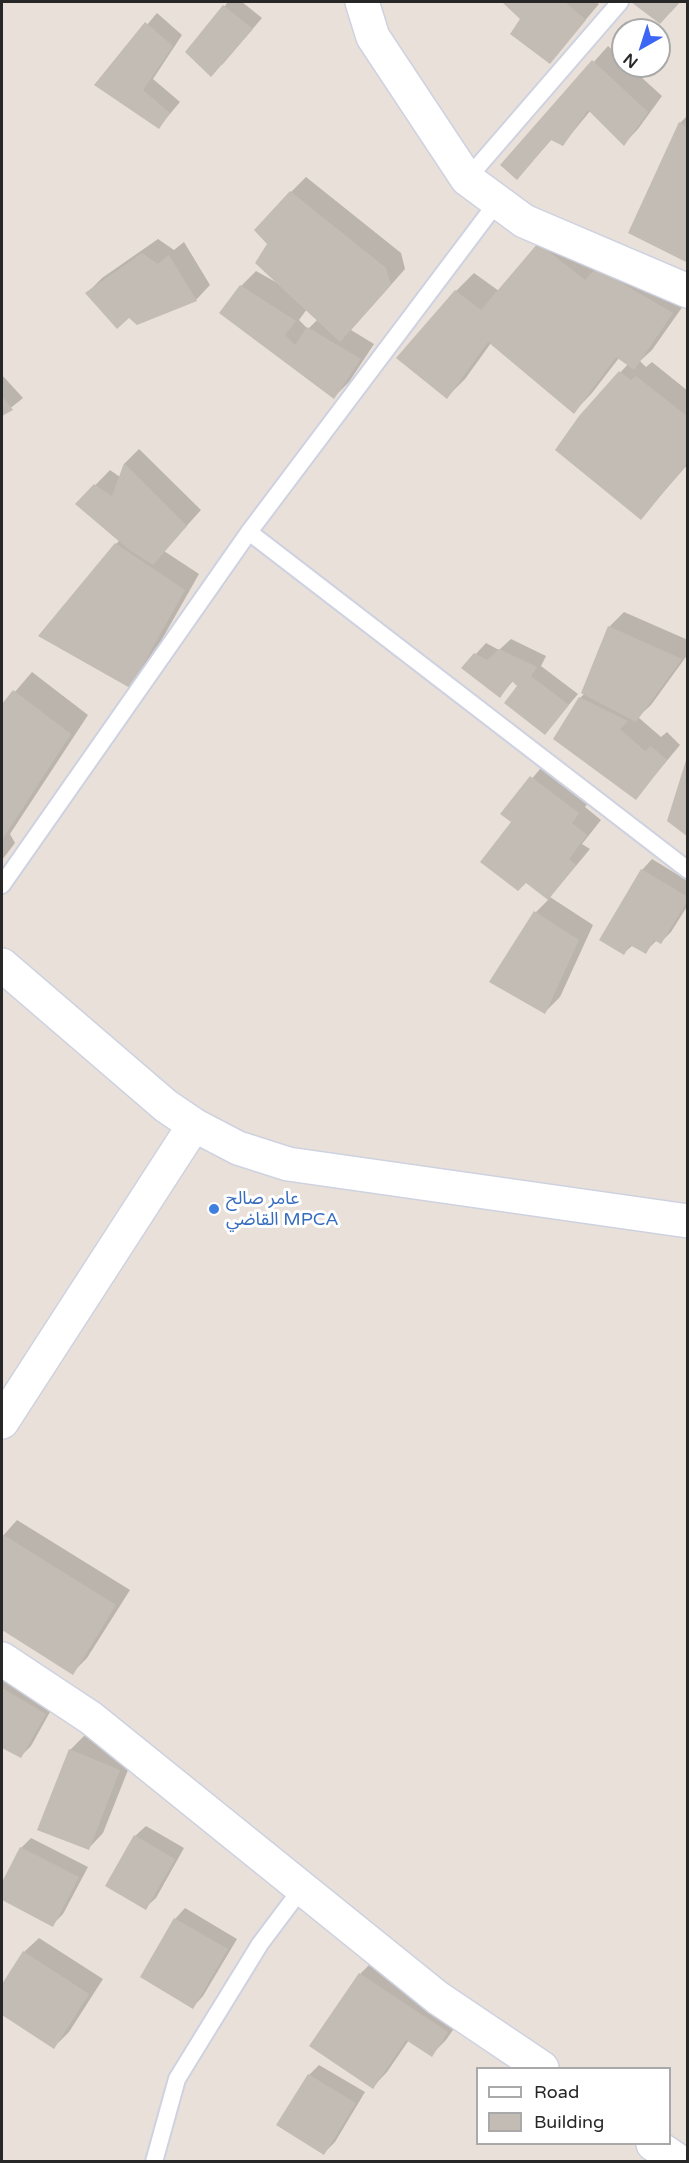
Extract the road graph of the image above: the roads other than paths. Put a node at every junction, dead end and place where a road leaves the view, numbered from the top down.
1 (362, 2) edge
2 (620, 2) edge
3 (467, 179) junction
4 (498, 201) junction
5 (687, 291) edge
6 (249, 532) junction
7 (687, 870) edge
8 (2, 885) edge
9 (2, 965) edge
10 (194, 1125) junction
11 (687, 1221) edge
12 (2, 1422) edge
13 (2, 1659) edge
14 (302, 1888) junction
15 (541, 2067) edge
16 (654, 2145) edge
17 (154, 2162) edge
18 (680, 2162) edge

1 - 3 street
2 - 3 lane
3 - 4 street
4 - 5 street
4 - 6 lane
6 - 7 lane
6 - 8 lane
9 - 10 street
10 - 11 street
10 - 12 street
13 - 14 street
14 - 15 street
14 - 17 lane
16 - 18 street

